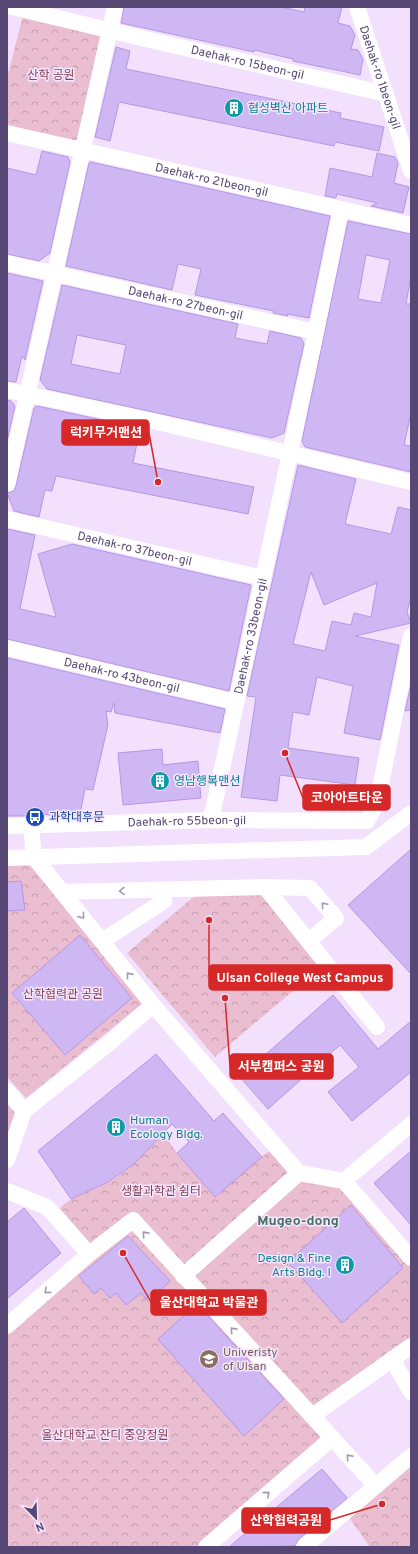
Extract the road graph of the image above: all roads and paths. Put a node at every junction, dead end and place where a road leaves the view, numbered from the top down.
1 (12, 7) edge
2 (114, 7) edge
3 (357, 7) edge
4 (109, 30) junction
5 (386, 94) junction
6 (7, 132) edge
7 (82, 150) junction
8 (411, 171) edge
9 (341, 209) junction
10 (411, 225) edge
11 (7, 263) edge
12 (54, 274) junction
13 (316, 332) junction
14 (7, 390) edge
15 (27, 394) junction
16 (290, 454) junction
17 (411, 482) edge
18 (7, 484) edge
19 (7, 519) edge
20 (263, 578) junction
21 (411, 636) edge
22 (7, 648) edge
23 (409, 649) edge
24 (236, 702) junction
25 (411, 813) edge
26 (211, 820) junction
27 (31, 825) junction
28 (7, 826) edge
29 (34, 857) junction
30 (7, 858) edge
31 (265, 887) junction
32 (161, 890) junction
33 (62, 892) junction
34 (102, 941) junction
35 (309, 942) junction
36 (153, 1005) junction
37 (378, 1027) dead end
38 (7, 1091) edge
39 (24, 1111) junction
40 (411, 1124) edge
41 (7, 1160) edge
42 (299, 1173) junction
43 (344, 1181) junction
44 (7, 1191) edge
45 (89, 1254) junction
46 (411, 1258) edge
47 (184, 1276) junction
48 (7, 1326) edge
49 (411, 1346) edge
50 (392, 1359) junction
51 (411, 1392) edge
52 (312, 1416) junction
53 (332, 1438) junction
54 (411, 1456) edge
55 (376, 1486) junction
56 (206, 1547) edge
57 (304, 1547) edge

1 - 4 street, Daehak-ro 15beon-gil
2 - 4 street
3 - 5 street, Daehak-ro 1beon-gil
4 - 5 street, Daehak-ro 15beon-gil
4 - 7 street
5 - 8 street, Daehak-ro 1beon-gil
6 - 7 street, Daehak-ro 21beon-gil
7 - 9 street, Daehak-ro 21beon-gil
7 - 12 street
9 - 10 street, Daehak-ro 21beon-gil
9 - 13 street
11 - 12 street, Daehak-ro 27beon-gil
12 - 13 street, Daehak-ro 27beon-gil
12 - 15 street
13 - 16 street
14 - 15 street
15 - 16 street
15 - 18 street
16 - 17 street
16 - 20 street, Daehak-ro 33beon-gil
19 - 20 street, Daehak-ro 37beon-gil
20 - 24 street, Daehak-ro 33beon-gil
21 - 23 street
22 - 24 street, Daehak-ro 43beon-gil
23 - 26 street, Daehak-ro 55beon-gil
24 - 26 street, Daehak-ro 33beon-gil
25 - 29 street
26 - 27 street, Daehak-ro 55beon-gil
27 - 28 street, Daehak-ro 55beon-gil
27 - 29 street
29 - 30 street
29 - 33 street
31 - 32 street
31 - 35 street
35 -> 31 street
32 -> 33 street
32 - 34 street
33 -> 34 street
36 -> 34 street
35 - 37 street
36 - 39 street
36 - 42 street
38 - 39 street
39 - 41 street
40 - 43 street
42 - 43 street
42 - 47 street
43 - 46 street
44 - 45 street
47 -> 45 street
45 -> 48 street
52 -> 47 street
49 - 50 street
50 - 51 street
50 - 52 street
52 - 53 street
55 -> 53 street
56 -> 53 street
54 - 55 street
55 - 57 street

